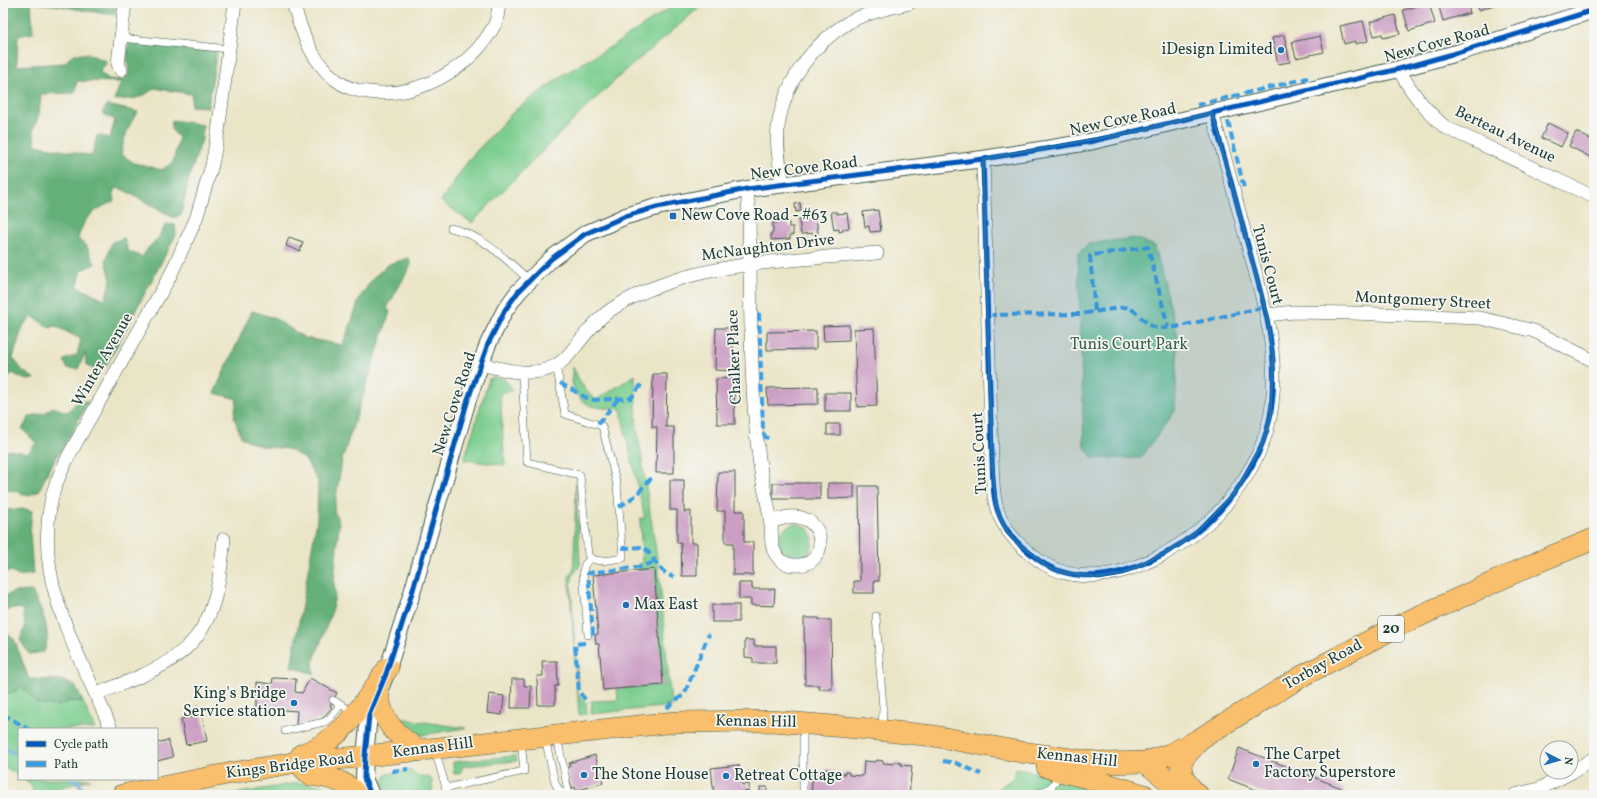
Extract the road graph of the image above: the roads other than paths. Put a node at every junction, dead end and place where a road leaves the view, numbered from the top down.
1 (125, 3) edge
2 (235, 3) edge
3 (293, 3) edge
4 (499, 3) edge
5 (910, 3) edge
6 (1584, 9) edge
7 (121, 38) junction
8 (229, 48) junction
9 (1399, 69) junction
10 (121, 70) dead end
11 (1212, 112) junction
12 (983, 159) junction
13 (783, 185) junction
14 (747, 189) junction
15 (1594, 196) edge
16 (451, 228) dead end
17 (877, 253) dead end
18 (750, 265) junction
19 (529, 280) junction
20 (1267, 314) junction
21 (1594, 361) edge
22 (480, 364) junction
23 (556, 364) junction
24 (522, 373) junction
25 (770, 522) dead end
26 (224, 539) dead end
27 (1594, 539) edge
28 (590, 559) junction
29 (876, 616) dead end
30 (588, 635) dead end
31 (388, 668) junction
32 (378, 692) junction
33 (97, 694) junction
34 (333, 700) dead end
35 (348, 709) junction
36 (803, 724) junction
37 (111, 728) edge
38 (285, 731) dead end
39 (882, 731) junction
40 (550, 735) junction
41 (521, 738) junction
42 (1198, 740) junction
43 (427, 750) junction
44 (1021, 752) junction
45 (365, 756) junction
46 (1594, 758) edge
47 (298, 762) junction
48 (1145, 762) junction
49 (1059, 771) junction
50 (128, 789) edge
51 (445, 792) edge
52 (1541, 792) edge
53 (357, 795) edge
54 (370, 795) edge
55 (565, 795) edge
56 (569, 795) edge
57 (803, 795) edge
58 (1033, 795) edge
59 (1144, 795) edge
60 (1161, 795) edge
61 (1186, 795) edge
62 (1198, 795) edge
63 (1515, 795) edge

1 - 7 street
2 - 8 street, Winter Avenue
3 - 4 street
5 - 13 street
6 - 9 street, New Cove Road
7 - 8 lane
7 - 10 street
8 - 33 street, Winter Avenue
9 - 11 street, New Cove Road
9 - 15 street, Berteau Avenue
11 - 12 street, New Cove Road
11 - 20 street, Tunis Court
12 - 13 street, New Cove Road
12 - 20 street, Tunis Court
13 - 14 street, New Cove Road
14 - 18 street, Chalker Place
14 - 19 street, New Cove Road
16 - 19 lane
17 - 18 street, McNaughton Drive
18 - 23 street, McNaughton Drive
18 - 25 street, Chalker Place
19 - 22 street, New Cove Road
20 - 21 street, Montgomery Street
22 - 24 street, McNaughton Drive
22 - 31 street, New Cove Road
23 - 24 street, McNaughton Drive
23 - 28 lane
24 - 28 lane
26 - 33 street
27 - 42 main road, Torbay Road / 20
28 - 30 lane
29 - 39 lane
31 - 32 street, New Cove Road
31 - 35 main road
32 - 43 main road
32 - 45 street, New Cove Road
33 - 37 street, Winter Avenue
34 - 35 lane
35 - 38 lane
35 - 47 main road
36 - 39 main road, Kennas Hill
36 - 40 main road, Kennas Hill
36 - 57 lane
39 - 44 main road, Kennas Hill
40 - 41 main road, Kennas Hill
40 - 55 lane
40 - 56 lane
41 - 43 main road, Kennas Hill
41 - 51 lane
42 - 48 main road, Torbay Road / 20
42 - 62 main road
43 - 45 main road, Kennas Hill
43 - 51 lane
44 - 48 main road, Kennas Hill
44 - 49 main road
45 - 47 main road, Kings Bridge Road
45 - 54 street, New Cove Road
46 - 52 street
47 - 50 main road, Kings Bridge Road
47 - 53 main road
48 - 60 main road
48 - 61 main road
49 - 58 lane
49 - 59 main road
52 - 63 street

